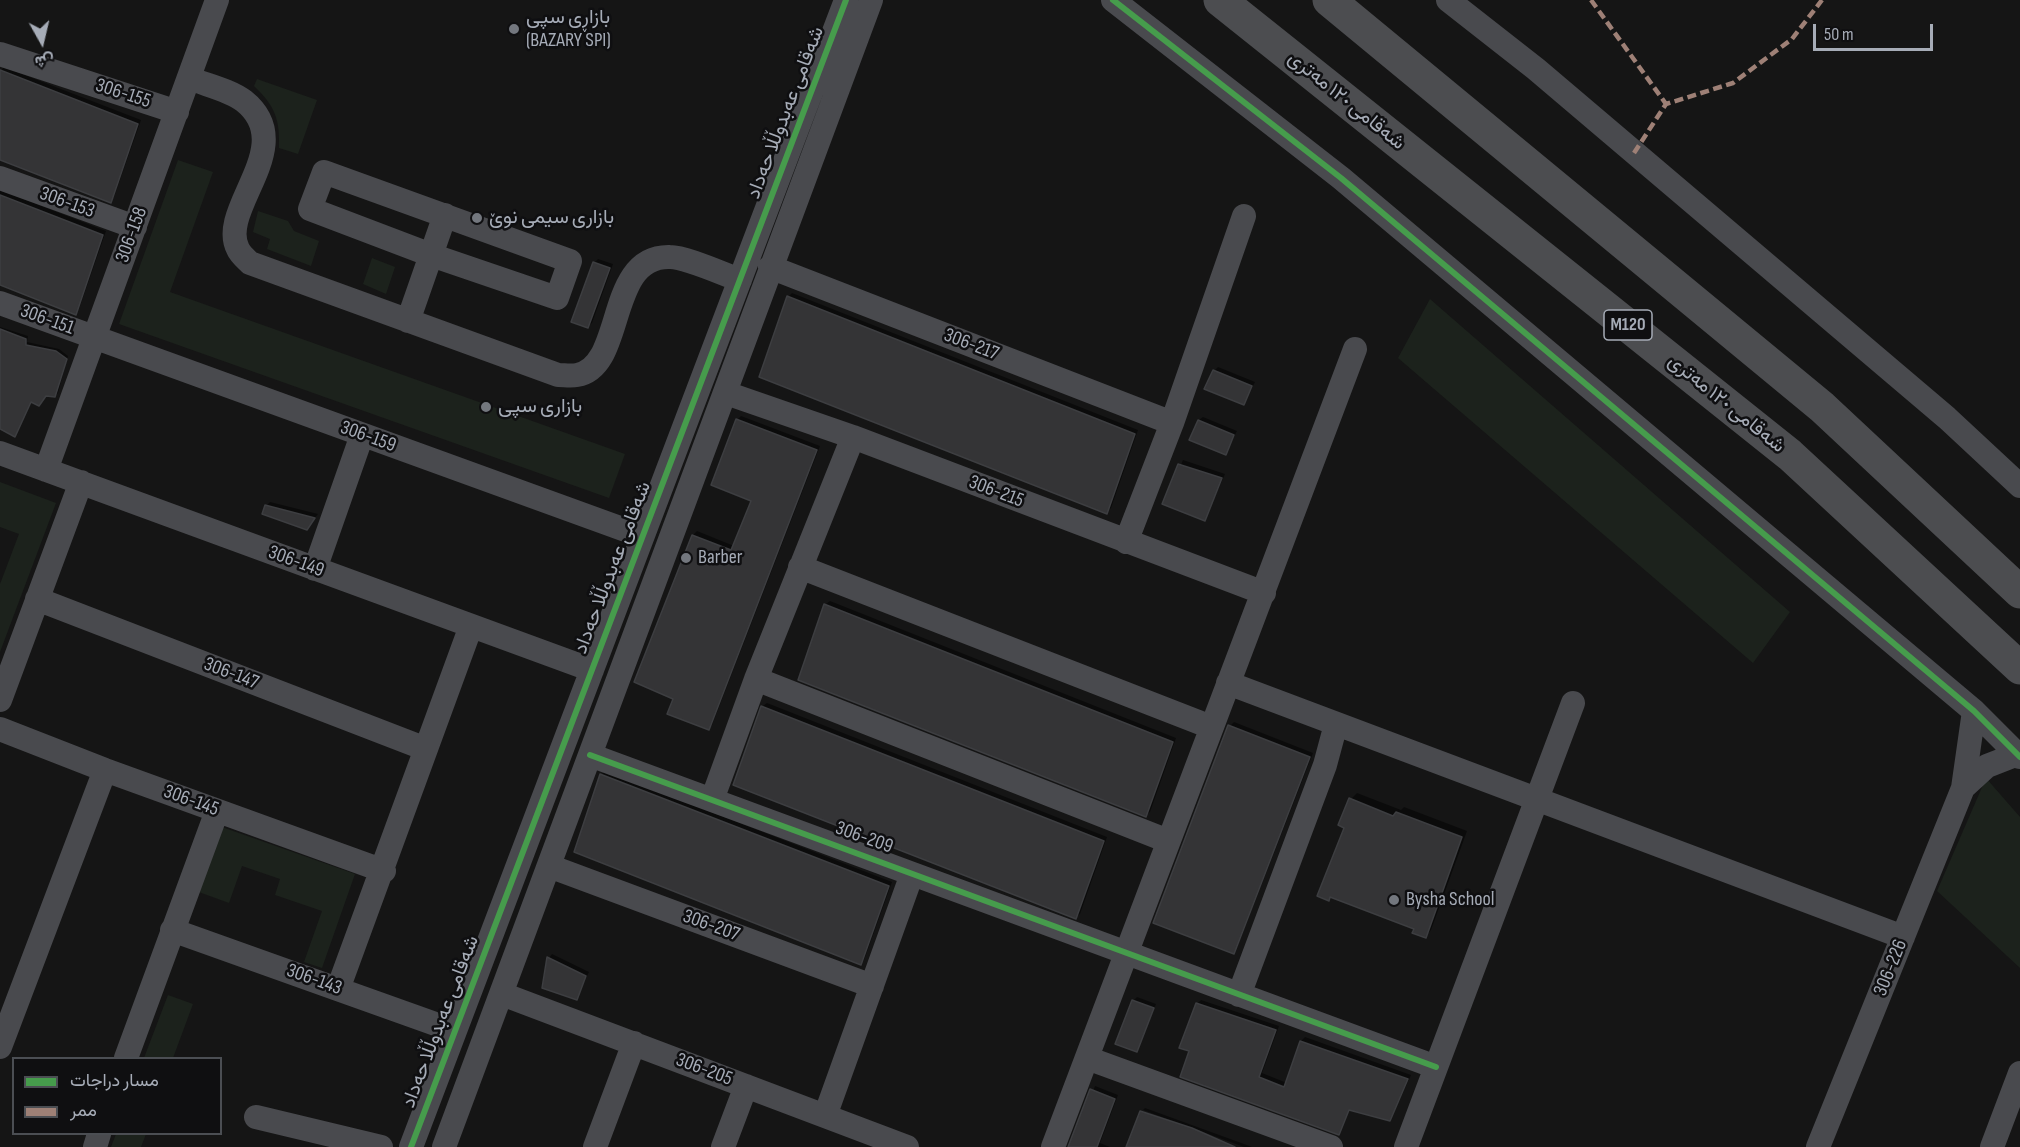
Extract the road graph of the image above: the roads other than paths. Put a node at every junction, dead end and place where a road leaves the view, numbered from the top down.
1 (217, 0) edge
2 (846, 0) edge
3 (872, 0) edge
4 (1113, 0) edge
5 (1220, 0) edge
6 (1329, 0) edge
7 (1448, 0) edge
8 (0, 54) edge
9 (189, 78) junction
10 (177, 112) junction
11 (0, 178) edge
12 (445, 215) junction
13 (1244, 216) dead end
14 (135, 227) junction
15 (431, 255) junction
16 (770, 267) junction
17 (740, 280) junction
18 (0, 303) edge
19 (408, 321) junction
20 (94, 337) junction
21 (1355, 349) dead end
22 (726, 393) junction
23 (1172, 423) junction
24 (362, 435) junction
25 (853, 437) junction
26 (0, 453) edge
27 (46, 470) junction
28 (667, 472) junction
29 (691, 482) junction
30 (81, 483) junction
31 (2020, 486) edge
32 (642, 536) junction
33 (1126, 542) junction
34 (800, 567) junction
35 (315, 569) junction
36 (2020, 592) edge
37 (1264, 593) junction
38 (37, 599) junction
39 (471, 626) junction
40 (2020, 668) edge
41 (592, 670) junction
42 (756, 679) junction
43 (1228, 683) junction
44 (0, 700) edge
45 (1573, 703) dead end
46 (1974, 711) junction
47 (1336, 724) junction
48 (1211, 727) junction
49 (0, 729) edge
50 (426, 748) junction
51 (590, 755) junction
52 (2019, 756) edge
53 (105, 770) junction
54 (1963, 788) junction
55 (1537, 799) junction
56 (712, 800) junction
57 (217, 811) junction
58 (1168, 841) junction
59 (549, 866) junction
60 (384, 871) junction
61 (912, 874) junction
62 (172, 930) junction
63 (1903, 937) junction
64 (1126, 953) junction
65 (872, 986) junction
66 (338, 989) junction
67 (502, 994) junction
68 (1239, 995) junction
69 (455, 1031) junction
70 (634, 1043) junction
71 (0, 1047) edge
72 (127, 1057) edge
73 (1087, 1058) junction
74 (1436, 1067) junction
75 (2020, 1073) edge
76 (746, 1086) junction
77 (424, 1113) junction
78 (825, 1116) junction
79 (255, 1117) dead end
80 (453, 1123) junction
81 (859, 1139) edge
82 (381, 1147) edge
83 (411, 1147) edge
84 (444, 1147) edge
85 (595, 1147) edge
86 (723, 1147) edge
87 (907, 1147) edge
88 (1053, 1147) edge
89 (1331, 1147) edge
90 (1406, 1147) edge
91 (1818, 1147) edge
92 (1992, 1147) edge

1 - 9 street, 306-158
2 - 17 street, شەقامی عەبدوڵڵا حەداد
3 - 16 street, شەقامی عەبدوڵڵا حەداد
4 - 46 street
5 - 40 highway, شەقامی ١٢٠ مەتری / M120
6 - 36 highway
7 - 31 street
8 - 10 street, 306-155
9 - 10 street, 306-158
9 - 19 street
10 - 14 street, 306-158
11 - 14 street, 306-153
12 - 15 street
12 - 15 street
12 - 15 street
13 - 23 street
14 - 20 street, 306-158
15 - 19 street
16 - 22 street, شەقامی عەبدوڵڵا حەداد
16 - 23 street, 306-217
17 - 19 street
17 - 28 street, شەقامی عەبدوڵڵا حەداد
18 - 20 street, 306-151
20 - 24 street, 306-159
20 - 27 street, 306-158
21 - 37 street
22 - 25 street, 306-215
22 - 29 street, شەقامی عەبدوڵڵا حەداد
23 - 33 street
24 - 32 street, 306-159
24 - 35 street
25 - 33 street, 306-215
25 - 34 street
26 - 27 street, 306-149
27 - 30 street, 306-149
28 - 29 street
28 - 32 street, شەقامی عەبدوڵڵا حەداد
29 - 51 street, شەقامی عەبدوڵڵا حەداد
30 - 35 street, 306-149
30 - 38 street
32 - 41 street, شەقامی عەبدوڵڵا حەداد
33 - 37 street, 306-215
34 - 42 street
34 - 48 street
35 - 39 street, 306-149
37 - 43 street
38 - 44 street
38 - 50 street, 306-147
39 - 41 street, 306-149
39 - 50 street
41 - 69 street, شەقامی عەبدوڵڵا حەداد
42 - 56 street
42 - 58 street
43 - 47 street
43 - 48 street
45 - 55 street
46 - 52 street
46 - 54 street, 306-226
47 - 55 street
47 - 68 street
48 - 58 street
49 - 53 street, 306-145
50 - 60 street
51 - 56 street, 306-209
51 - 59 street, شەقامی عەبدوڵڵا حەداد
52 - 54 street, 306-226
53 - 57 street, 306-145
53 - 71 street
54 - 63 street, 306-226
55 - 63 street
55 - 74 street
56 - 61 street, 306-209
57 - 60 street, 306-145
57 - 62 street
58 - 64 street
59 - 65 street, 306-207
59 - 67 street, شەقامی عەبدوڵڵا حەداد
60 - 66 street
61 - 64 street, 306-209
61 - 65 street
62 - 66 street, 306-143
62 - 72 street
63 - 91 street, 306-226
64 - 68 street, 306-209
64 - 73 street
65 - 78 street
66 - 69 street, 306-143
67 - 70 street, 306-205
67 - 80 street, شەقامی عەبدوڵڵا حەداد
68 - 74 street, 306-209
69 - 77 street, شەقامی عەبدوڵڵا حەداد
70 - 76 street, 306-205
70 - 85 street
73 - 88 street
73 - 89 street
74 - 90 street
75 - 92 street
76 - 78 street, 306-205
76 - 86 street
77 - 80 street
77 - 83 street, شەقامی عەبدوڵڵا حەداد
78 - 81 street, 306-205
79 - 82 street
80 - 84 street, شەقامی عەبدوڵڵا حەداد
81 - 87 street, 306-205

